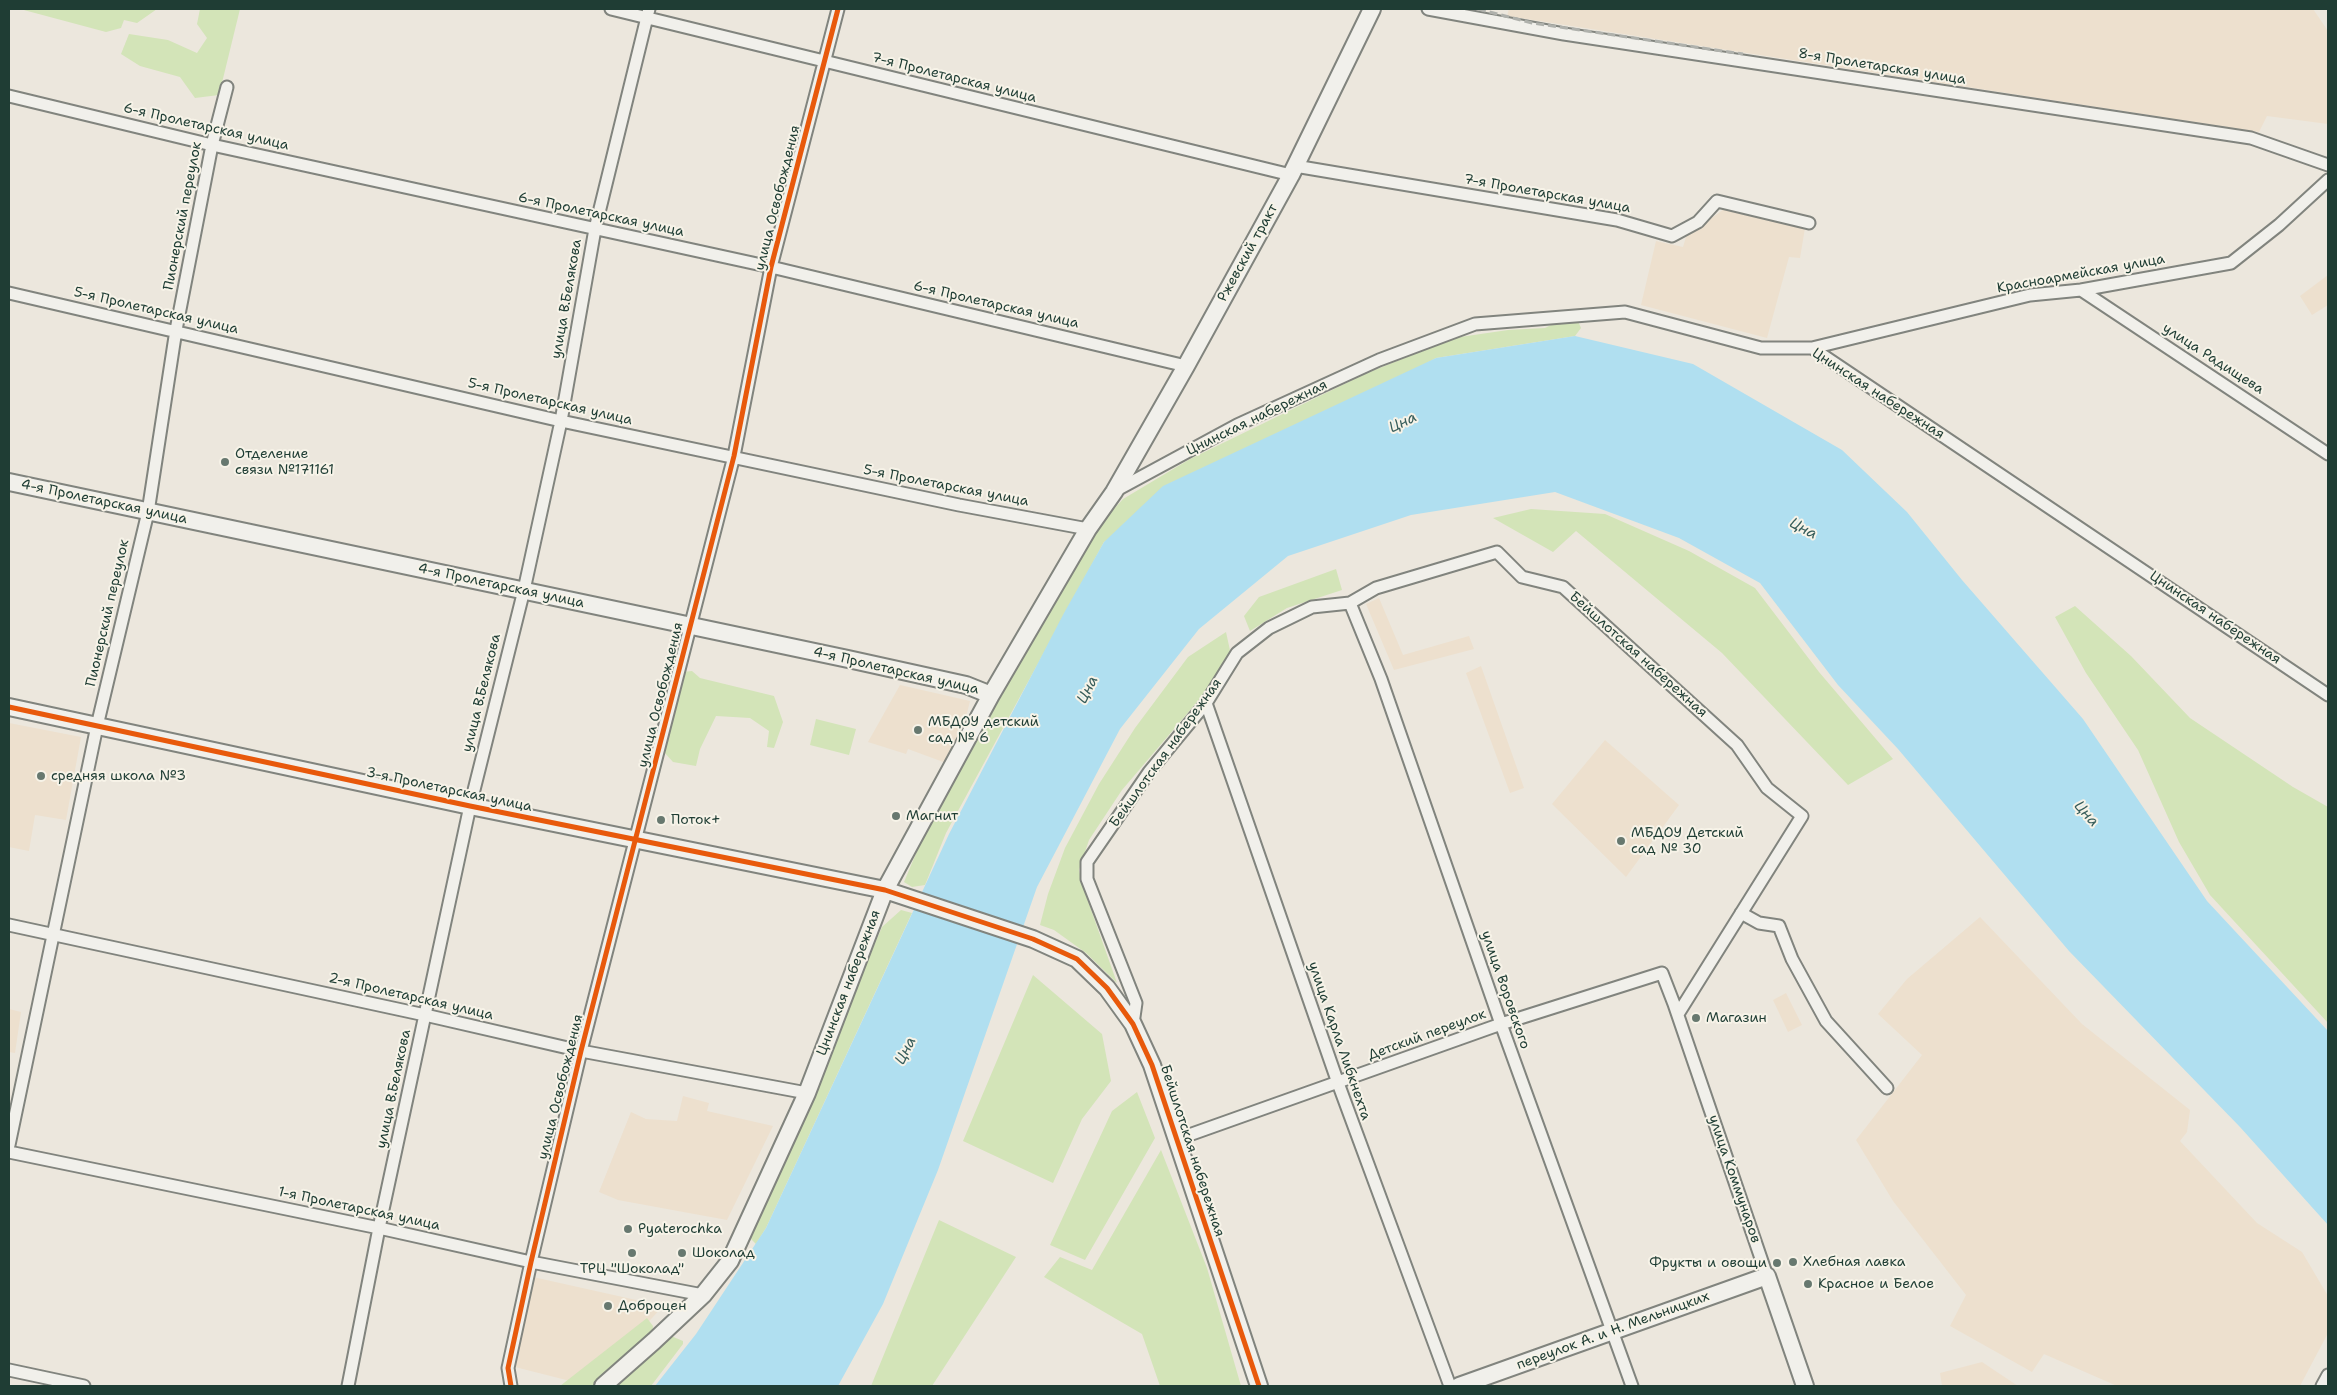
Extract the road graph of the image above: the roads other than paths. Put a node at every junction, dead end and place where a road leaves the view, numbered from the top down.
1 (611, 9) edge
2 (838, 9) edge
3 (1372, 9) edge
4 (1428, 9) edge
5 (648, 13) edge
6 (825, 61) junction
7 (227, 87) dead end
8 (9, 96) edge
9 (212, 145) junction
10 (2328, 165) edge
11 (1293, 171) junction
12 (2328, 180) edge
13 (1810, 223) dead end
14 (595, 229) junction
15 (771, 267) junction
16 (2081, 290) junction
17 (9, 293) edge
18 (176, 330) junction
19 (1812, 348) junction
20 (1186, 366) junction
21 (561, 420) junction
22 (2328, 454) edge
23 (734, 456) junction
24 (9, 482) edge
25 (1114, 492) junction
26 (148, 512) junction
27 (1088, 529) junction
28 (524, 590) junction
29 (1350, 603) junction
30 (691, 626) junction
31 (991, 695) junction
32 (2328, 695) edge
33 (1206, 703) junction
34 (9, 707) edge
35 (97, 726) junction
36 (470, 806) junction
37 (636, 839) junction
38 (885, 890) junction
39 (911, 897) joint
40 (1741, 913) junction
41 (9, 925) edge
42 (52, 935) junction
43 (1662, 973) joint
44 (1678, 1014) junction
45 (425, 1015) junction
46 (1133, 1024) junction
47 (1501, 1024) junction
48 (581, 1051) junction
49 (1338, 1084) junction
50 (1887, 1088) dead end
51 (807, 1093) junction
52 (1175, 1140) junction
53 (9, 1145) edge
54 (9, 1152) edge
55 (380, 1228) junction
56 (531, 1262) junction
57 (1767, 1276) junction
58 (702, 1294) junction
59 (1613, 1330) junction
60 (9, 1370) edge
61 (2328, 1375) edge
62 (84, 1386) edge
63 (348, 1386) edge
64 (511, 1386) edge
65 (603, 1386) edge
66 (1259, 1386) edge
67 (1450, 1386) edge
68 (1459, 1386) edge
69 (1632, 1386) edge
70 (1805, 1386) edge
71 (2322, 1386) edge

1 - 5 street, 7-я Пролетарская улица
2 - 6 street, улица Освобождения
3 - 11 street, Ржевский тракт
4 - 10 street, 8-я Пролетарская улица
5 - 6 street, 7-я Пролетарская улица
5 - 14 street, улица В.Белякова
6 - 11 street, 7-я Пролетарская улица
6 - 15 street, улица Освобождения
7 - 9 street, Пионерский переулок
8 - 9 street, 6-я Пролетарская улица
9 - 14 street, 6-я Пролетарская улица
9 - 18 street, Пионерский переулок
11 - 13 street, 7-я Пролетарская улица
11 - 20 street, Ржевский тракт
12 - 16 street, Красноармейская улица
14 - 15 street, 6-я Пролетарская улица
14 - 21 street, улица В.Белякова
15 - 20 street, 6-я Пролетарская улица
15 - 23 street, улица Освобождения
16 - 19 street, Красноармейская улица
16 - 22 street, улица Радищева
17 - 18 street, 5-я Пролетарская улица
18 - 21 street, 5-я Пролетарская улица
18 - 26 street, Пионерский переулок
19 - 25 street, Цнинская набережная
19 - 32 street, Цнинская набережная
20 - 25 street, Ржевский тракт
21 - 23 street, 5-я Пролетарская улица
21 - 28 street, улица В.Белякова
23 - 27 street, 5-я Пролетарская улица
23 - 30 street, улица Освобождения
24 - 26 street, 4-я Пролетарская улица
25 - 27 street, Цнинская набережная
26 - 28 street, 4-я Пролетарская улица
26 - 35 street, Пионерский переулок
27 - 31 street, Цнинская набережная
28 - 30 street, 4-я Пролетарская улица
28 - 36 street, улица В.Белякова
29 - 33 street, Бейшлотская набережная
29 - 40 street, Бейшлотская набережная
29 - 47 street, улица Воровского
30 - 31 street, 4-я Пролетарская улица
30 - 37 street, улица Освобождения
31 - 38 street, Цнинская набережная
33 - 46 street, Бейшлотская набережная
33 - 49 street, улица Карла Либкнехта
34 - 35 street, 3-я Пролетарская улица
35 - 36 street, 3-я Пролетарская улица
35 - 42 street, Пионерский переулок
36 - 37 street, 3-я Пролетарская улица
36 - 45 street, улица В.Белякова
37 - 38 street, 3-я Пролетарская улица
37 - 48 street, улица Освобождения
38 - 39 street, 3-я Пролетарская улица
38 - 51 street, Цнинская набережная
39 - 46 street, Бейшлотская набережная
40 - 44 street
40 - 50 street
41 - 42 street, 2-я Пролетарская улица
42 - 45 street, 2-я Пролетарская улица
42 - 53 street, Пионерский переулок
43 - 44 street, улица Коммунаров
43 - 47 street, Детский переулок
44 - 57 street, улица Коммунаров
45 - 48 street, 2-я Пролетарская улица
45 - 55 street, улица В.Белякова
46 - 52 street, Бейшлотская набережная
47 - 49 street, Детский переулок
47 - 59 street, улица Воровского
48 - 51 street, 2-я Пролетарская улица
48 - 56 street, улица Освобождения
49 - 52 street, Детский переулок
49 - 67 street, улица Карла Либкнехта
51 - 58 street, Цнинская набережная
52 - 66 street, Бейшлотская набережная
54 - 55 street, 1-я Пролетарская улица
55 - 56 street, 1-я Пролетарская улица
55 - 63 street, улица В.Белякова
56 - 58 street, 1-я Пролетарская улица
56 - 64 street, улица Освобождения
57 - 59 street, переулок А. и Н. Мельницких
57 - 70 street, улица Коммунаров
58 - 65 street, Цнинская набережная
59 - 68 street, переулок А. и Н. Мельницких
59 - 69 street, улица Воровского
60 - 62 street
61 - 71 street

